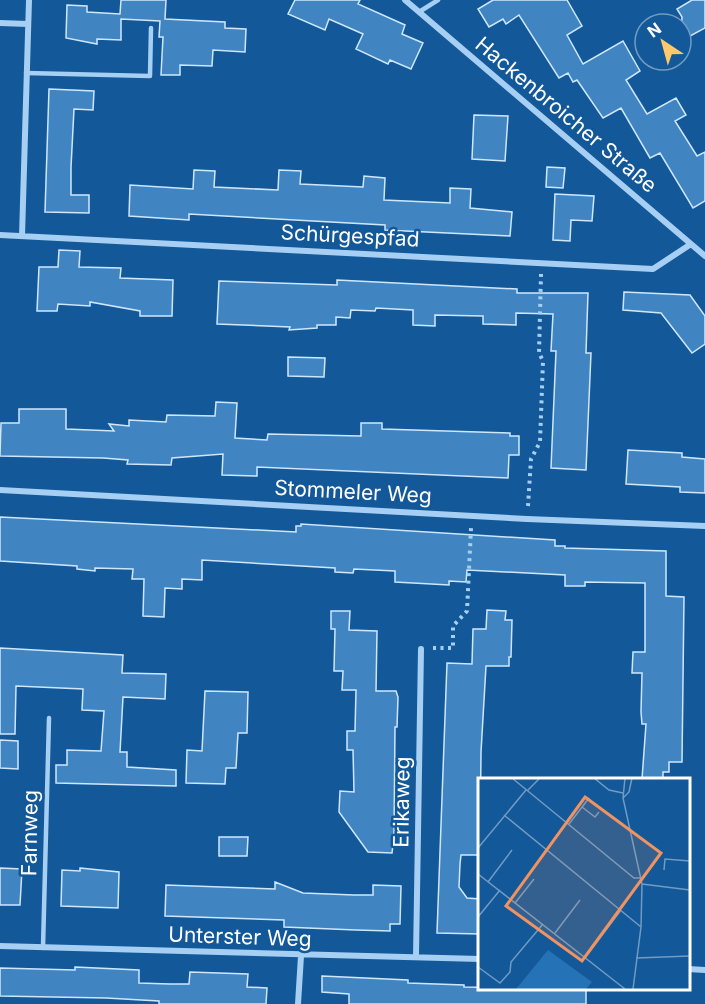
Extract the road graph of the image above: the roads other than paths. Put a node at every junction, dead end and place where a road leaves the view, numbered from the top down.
1 (28, 0) edge
2 (405, 0) edge
3 (438, 0) edge
4 (419, 12) junction
5 (0, 23) edge
6 (28, 24) junction
7 (151, 28) dead end
8 (26, 73) junction
9 (0, 235) edge
10 (22, 236) junction
11 (691, 244) junction
12 (705, 256) edge
13 (0, 490) edge
14 (705, 526) edge
15 (421, 649) road end
16 (49, 718) dead end
17 (0, 946) edge
18 (43, 948) junction
19 (301, 956) junction
20 (416, 956) junction
21 (478, 959) edge
22 (690, 969) edge
23 (705, 970) edge
24 (298, 1004) edge

1 - 6 street
2 - 4 street, Hackenbroicher Straße
3 - 4 lane
4 - 11 street, Hackenbroicher Straße
5 - 6 street
6 - 8 street
7 - 8 lane
8 - 10 street
9 - 10 street, Schürgespfad
10 - 11 street, Schürgespfad
11 - 12 street, Hackenbroicher Straße
13 - 14 street, Stommeler Weg
15 - 20 street, Erikaweg
16 - 18 lane, Farnweg
17 - 18 street, Unterster Weg
18 - 19 street, Unterster Weg
19 - 20 street, Unterster Weg
19 - 24 street
20 - 21 street, Unterster Weg
22 - 23 street

